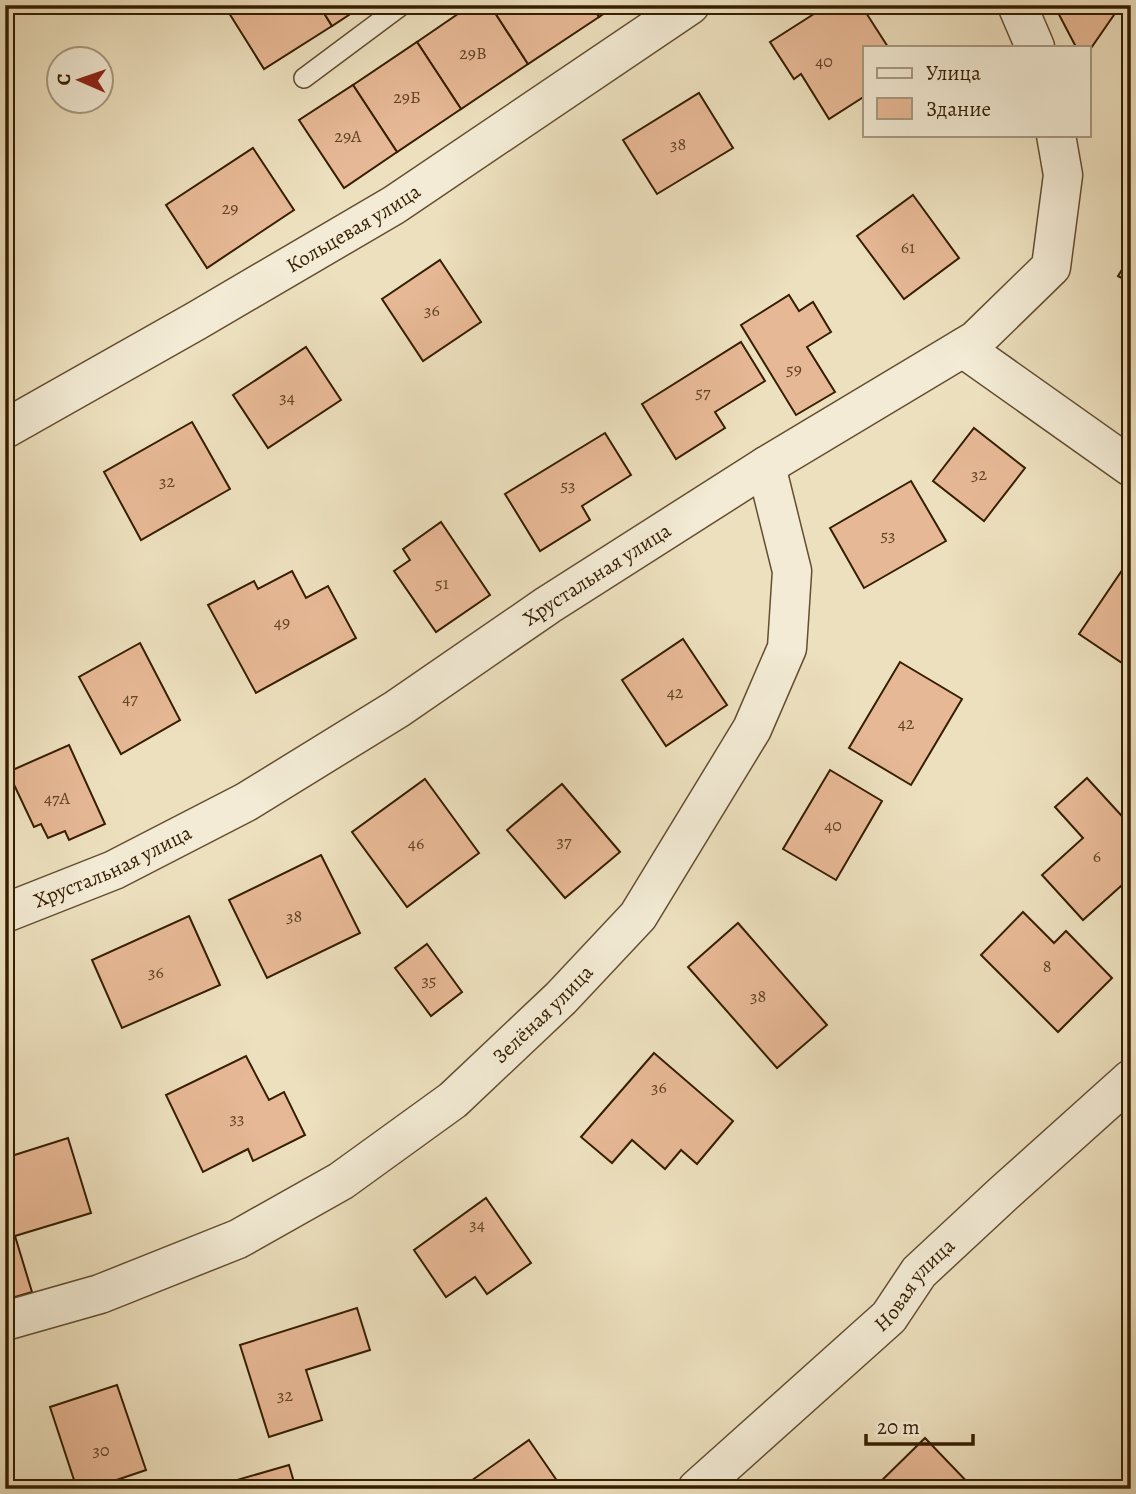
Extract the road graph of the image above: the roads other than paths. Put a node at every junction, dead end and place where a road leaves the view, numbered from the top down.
1 (401, 5) edge
2 (690, 5) edge
3 (1017, 5) edge
4 (1035, 46) edge
5 (304, 78) dead end
6 (1056, 136) edge
7 (963, 348) junction
8 (5, 429) edge
9 (766, 466) junction
10 (1131, 467) edge
11 (5, 913) edge
12 (1131, 1079) edge
13 (5, 1321) edge
14 (697, 1489) edge

1 - 5 lane
2 - 8 street, Кольцевая улица
3 - 4 street
6 - 7 street, Хрустальная улица
7 - 9 street, Хрустальная улица
7 - 10 street
9 - 11 street, Хрустальная улица
9 - 13 street, Зелёная улица
12 - 14 street, Новая улица

